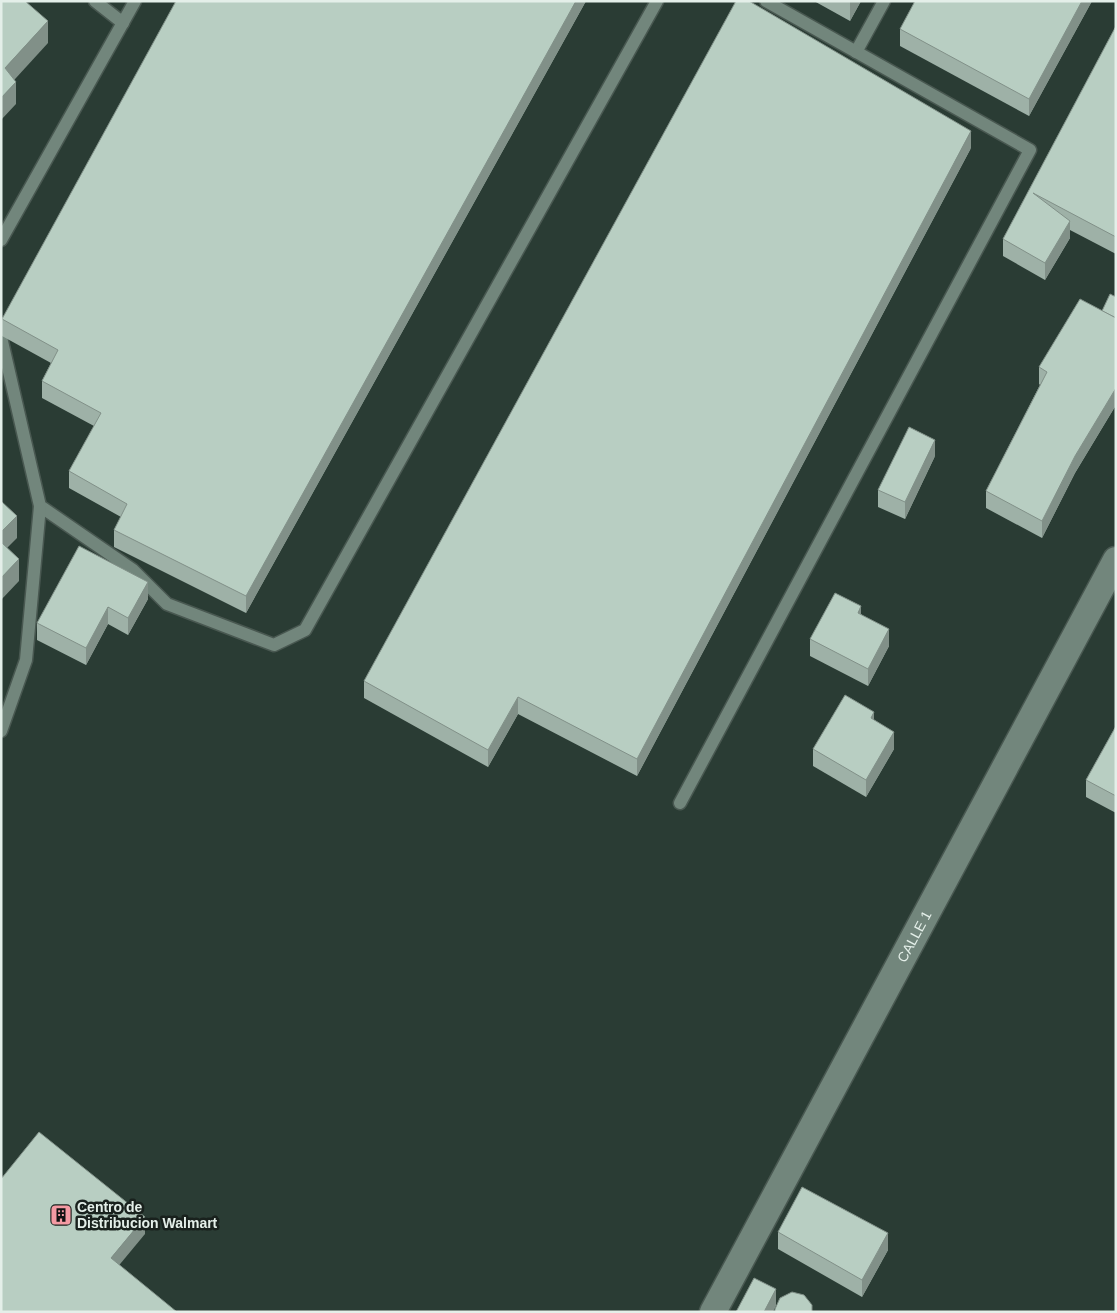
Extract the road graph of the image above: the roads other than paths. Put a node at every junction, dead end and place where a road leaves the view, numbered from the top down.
1 (94, 1) edge
2 (135, 1) edge
3 (657, 1) edge
4 (766, 1) edge
5 (884, 1) edge
6 (123, 23) junction
7 (856, 52) junction
8 (1, 240) edge
9 (1, 337) edge
10 (40, 506) junction
11 (1116, 560) edge
12 (1, 731) edge
13 (680, 803) dead end
14 (713, 1312) edge

1 - 6 lane
2 - 6 lane
3 - 10 lane
4 - 7 lane
5 - 7 lane
6 - 8 lane
7 - 13 lane
9 - 10 lane
10 - 12 lane
11 - 14 street, CALLE 1

